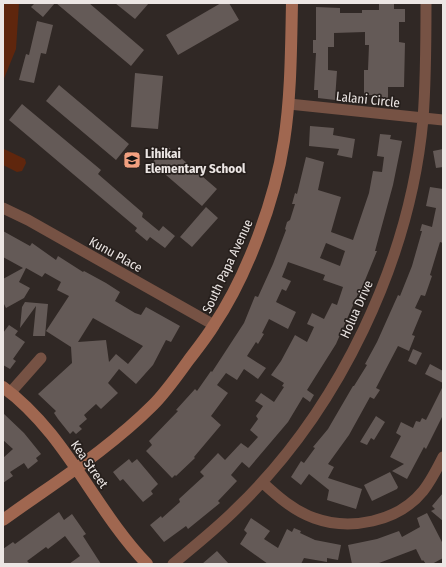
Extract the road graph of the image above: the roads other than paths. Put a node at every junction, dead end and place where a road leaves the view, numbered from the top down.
1 (292, 3) edge
2 (426, 3) edge
3 (289, 104) junction
4 (423, 119) junction
5 (443, 120) edge
6 (3, 208) edge
7 (214, 325) junction
8 (41, 358) dead end
9 (7, 390) edge
10 (443, 457) edge
11 (76, 468) junction
12 (262, 482) junction
13 (3, 520) edge
14 (147, 564) edge
15 (173, 564) edge

1 - 3 street, South Papa Avenue
2 - 4 street, Holua Drive
3 - 4 street, Lalani Circle
3 - 7 street, South Papa Avenue
4 - 5 street, Lalani Circle
4 - 12 street, Holua Drive
6 - 7 street, Kunu Place
7 - 11 street, South Papa Avenue
8 - 9 street
9 - 11 street, Kea Street
10 - 12 street
11 - 13 street, South Papa Avenue
11 - 14 street, Kea Street
12 - 15 street, Holua Drive

